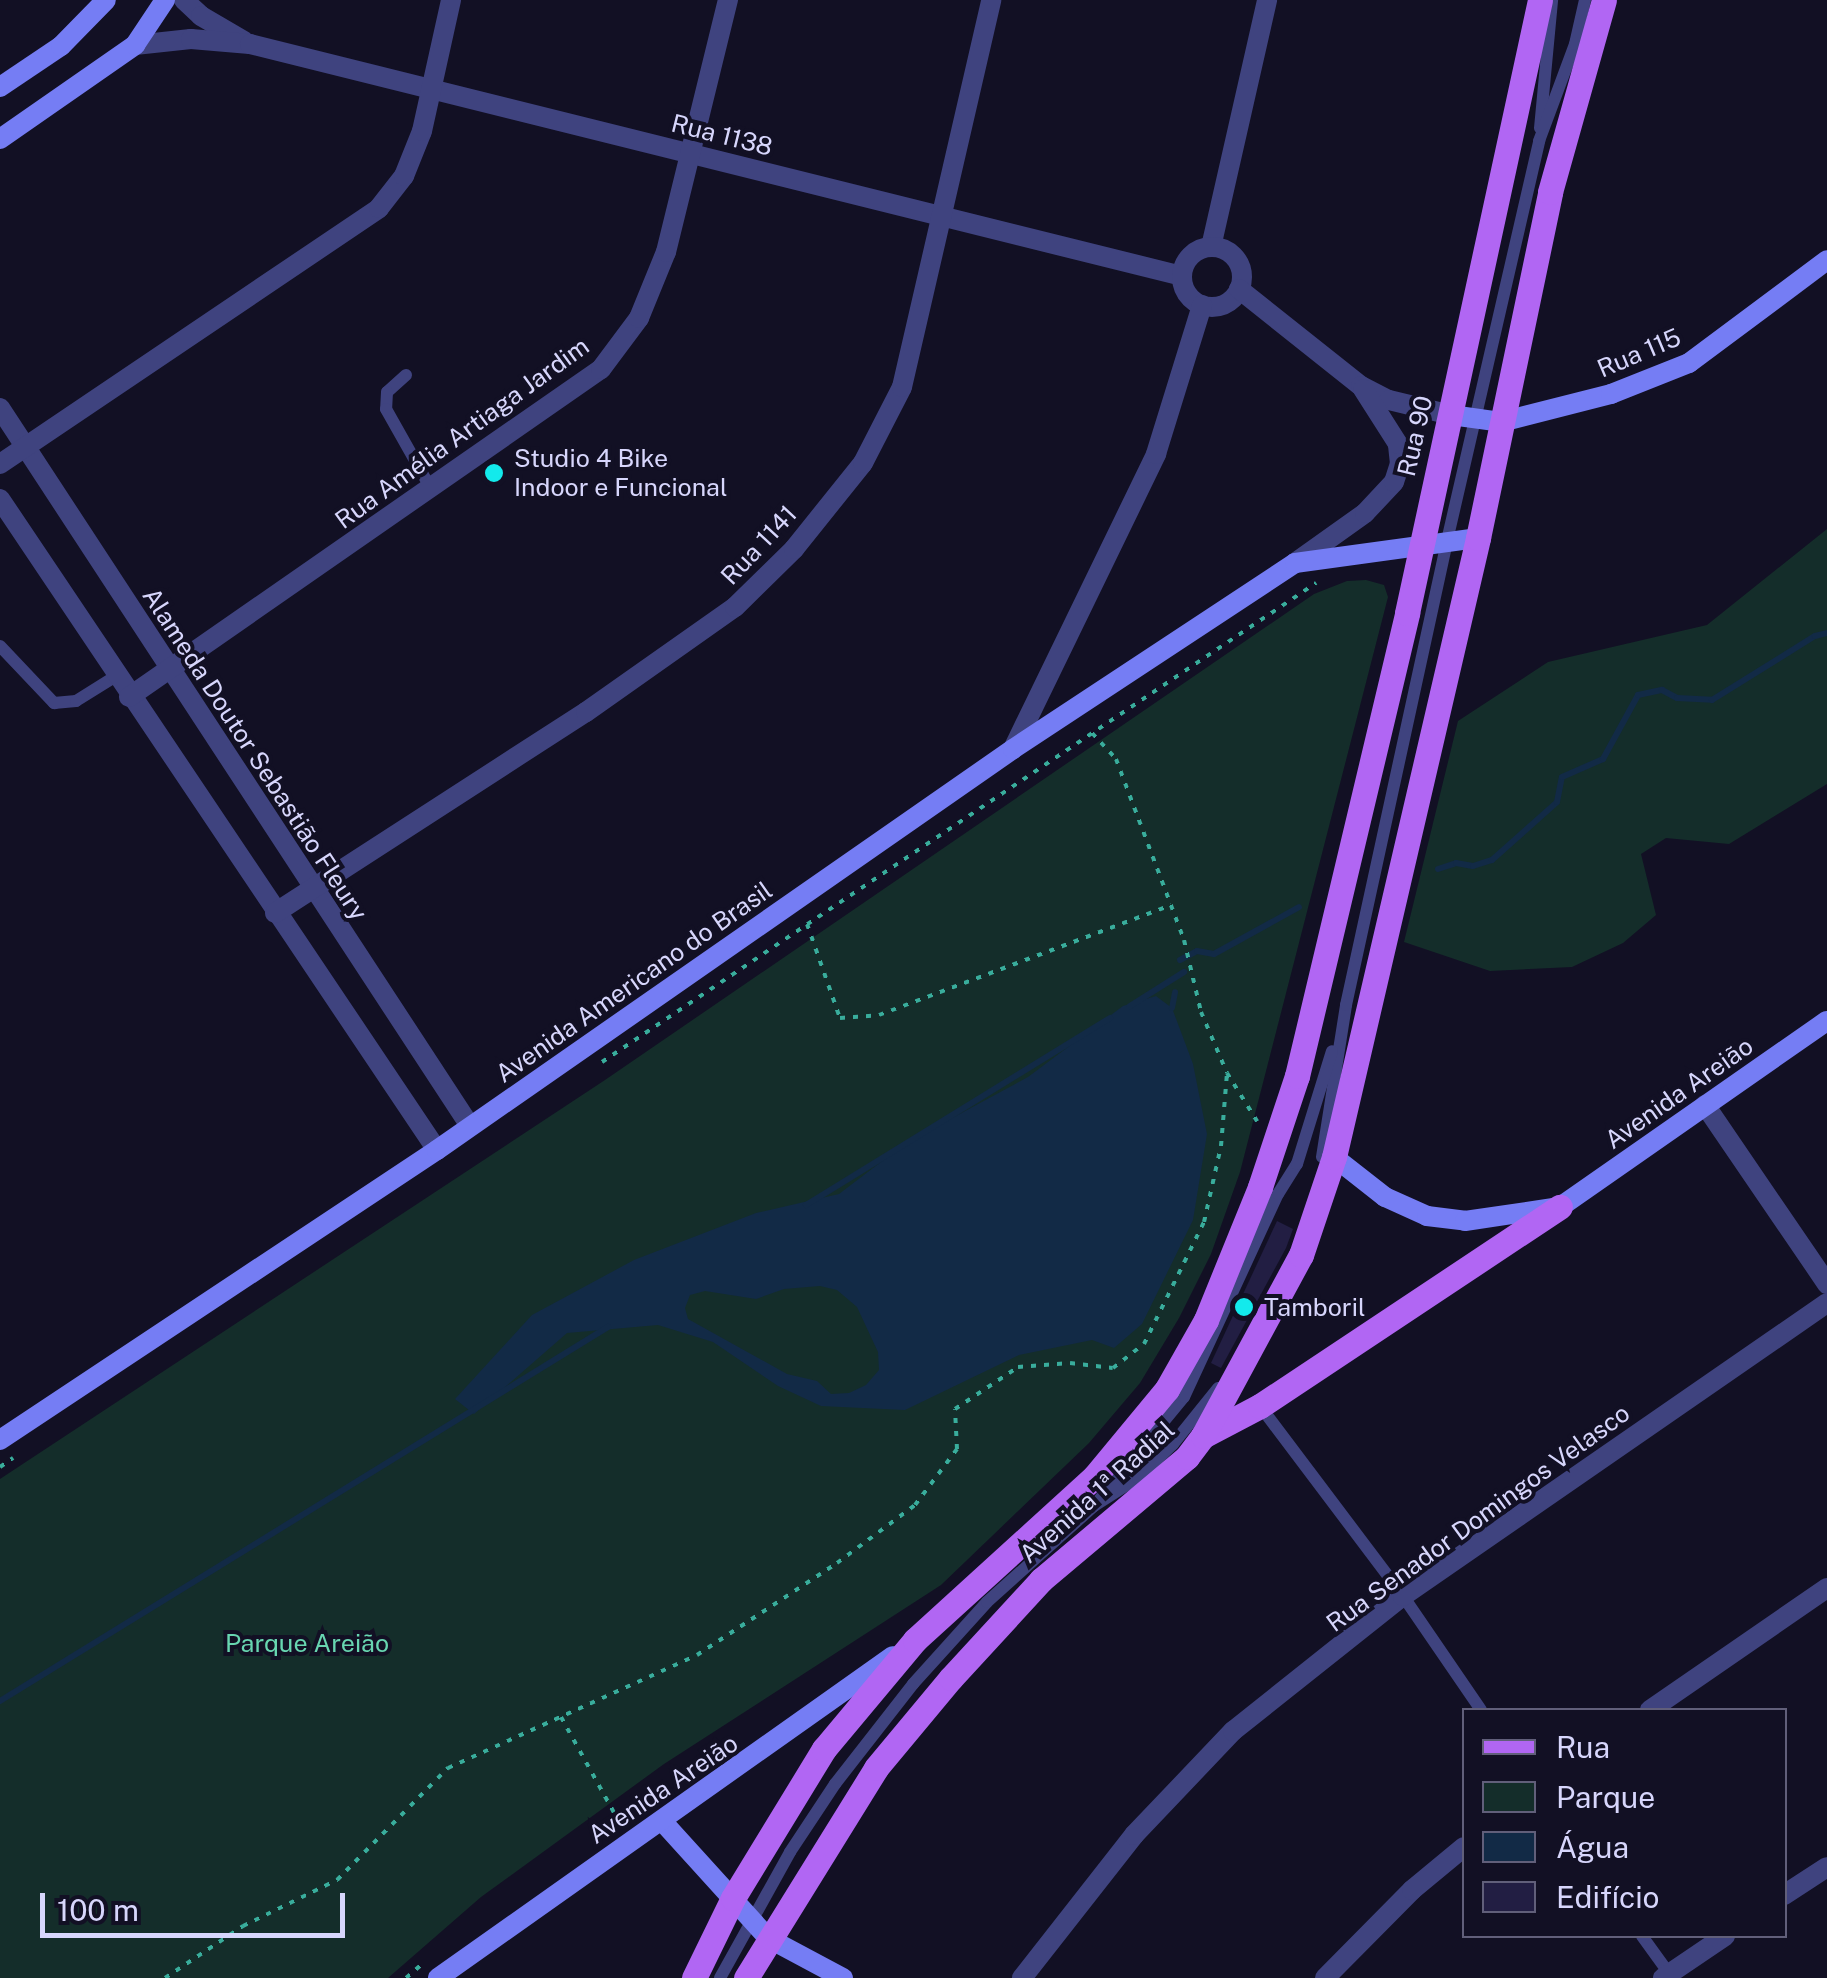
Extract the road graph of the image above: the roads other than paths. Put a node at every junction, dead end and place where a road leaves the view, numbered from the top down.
1 (106, 0) edge
2 (165, 0) edge
3 (184, 0) edge
4 (451, 0) edge
5 (728, 0) edge
6 (992, 0) edge
7 (1267, 0) edge
8 (1540, 0) edge
9 (1552, 0) edge
10 (1585, 0) edge
11 (1604, 0) edge
12 (250, 44) junction
13 (135, 45) junction
14 (0, 87) edge
15 (431, 88) junction
16 (0, 139) edge
17 (1539, 140) junction
18 (692, 154) junction
19 (943, 216) junction
20 (1211, 247) junction
21 (1827, 260) edge
22 (1182, 276) junction
23 (1239, 289) junction
24 (1202, 305) junction
25 (406, 375) dead end
26 (1361, 386) junction
27 (0, 408) edge
28 (1451, 415) junction
29 (1489, 420) junction
30 (27, 447) junction
31 (0, 464) edge
32 (430, 487) junction
33 (0, 499) edge
34 (1478, 538) junction
35 (1434, 546) junction
36 (1296, 563) junction
37 (0, 646) edge
38 (170, 672) junction
39 (116, 676) junction
40 (130, 697) junction
41 (1013, 750) junction
42 (1343, 884) joint
43 (312, 890) junction
44 (275, 913) junction
45 (1346, 1005) junction
46 (1827, 1022) edge
47 (1705, 1104) junction
48 (470, 1126) junction
49 (437, 1150) junction
50 (1334, 1157) junction
51 (1560, 1207) junction
52 (1827, 1284) edge
53 (1827, 1303) edge
54 (1260, 1406) junction
55 (1204, 1436) junction
56 (0, 1440) edge
57 (1094, 1506) junction
58 (1827, 1588) edge
59 (1403, 1596) junction
60 (915, 1640) junction
61 (1480, 1708) edge
62 (1653, 1708) edge
63 (662, 1821) junction
64 (1462, 1849) edge
65 (1827, 1866) edge
66 (1787, 1893) edge
67 (733, 1898) junction
68 (759, 1928) junction
69 (1643, 1938) edge
70 (1722, 1938) edge
71 (434, 1968) edge
72 (1668, 1976) edge
73 (694, 1978) edge
74 (720, 1978) edge
75 (746, 1978) edge
76 (843, 1978) edge
77 (1022, 1978) edge
78 (1326, 1978) edge

1 - 14 street
2 - 13 street
3 - 12 street, Rua 1138
4 - 15 street
5 - 18 street, Rua Amélia Artiaga Jardim
6 - 19 street, Rua 1141
7 - 20 street
8 - 28 main road, Rua 90
9 - 17 lane
10 - 17 lane
11 - 29 main road
12 - 13 street, Rua 1138
12 - 15 street, Rua 1138
13 - 16 street
15 - 18 street, Rua 1138
15 - 30 street
17 - 29 lane
18 - 19 street, Rua 1138
18 - 32 street, Rua Amélia Artiaga Jardim
19 - 22 street, Rua 1138
19 - 43 street, Rua 1141
20 - 22 street
20 - 23 street
21 - 29 street, Rua 115
22 - 24 street
23 - 24 street
23 - 26 street
24 - 41 street
25 - 32 lane
26 - 28 street
26 - 36 street, Avenida Americano do Brasil
27 - 30 street, Alameda Doutor Sebastião Fleury
28 - 29 street
28 - 35 main road, Rua 90
29 - 34 main road
29 - 35 lane
30 - 31 street
30 - 38 street, Alameda Doutor Sebastião Fleury
32 - 38 street, Rua Amélia Artiaga Jardim
33 - 39 street
34 - 35 street, Avenida Americano do Brasil
34 - 50 main road, Avenida 1ª Radial
35 - 36 street, Avenida Americano do Brasil
35 - 42 main road, Rua 90
35 - 45 lane
36 - 41 street, Avenida Americano do Brasil
37 - 39 lane
38 - 40 street, Rua Amélia Artiaga Jardim
38 - 43 street, Alameda Doutor Sebastião Fleury
39 - 40 street
40 - 44 street
41 - 48 street, Avenida Americano do Brasil
42 - 60 main road, Avenida 1ª Radial
43 - 44 street, Rua 1141
43 - 48 street, Alameda Doutor Sebastião Fleury
44 - 49 street
45 - 57 lane
45 - 57 lane
46 - 47 street, Avenida Areião
47 - 51 street, Avenida Areião
47 - 52 street
48 - 49 street, Avenida Americano do Brasil
49 - 56 street, Avenida Americano do Brasil
50 - 51 street
50 - 55 main road, Avenida 1ª Radial
51 - 54 main road
53 - 59 street, Rua Senador Domingos Velasco
54 - 55 main road
54 - 59 lane
55 - 68 main road, Avenida 1ª Radial
57 - 68 lane
58 - 62 street
59 - 61 lane
59 - 77 street, Rua Senador Domingos Velasco
60 - 63 street, Avenida Areião
60 - 67 main road, Avenida 1ª Radial
63 - 67 street
63 - 71 street, Avenida Areião
64 - 78 street
65 - 66 street
67 - 68 street
67 - 73 main road, Avenida 1ª Radial
68 - 74 lane
68 - 75 main road, Avenida 1ª Radial
68 - 76 street
69 - 72 lane
70 - 72 street

